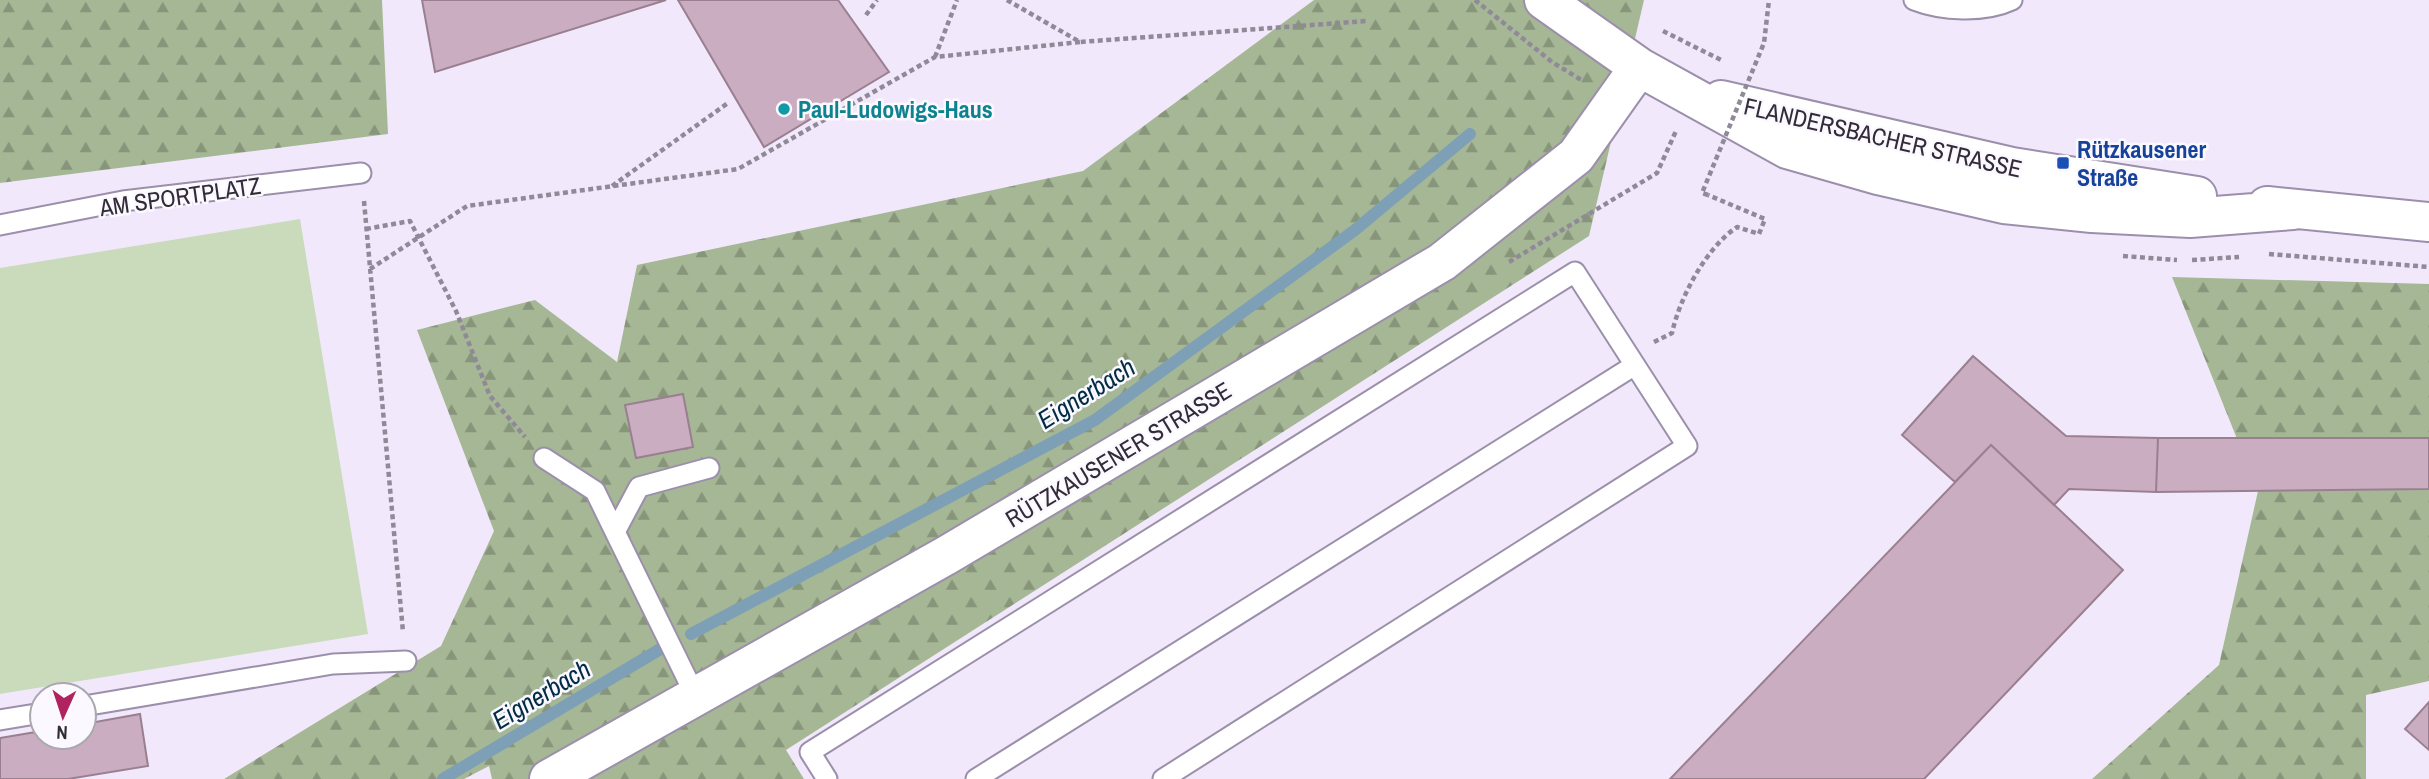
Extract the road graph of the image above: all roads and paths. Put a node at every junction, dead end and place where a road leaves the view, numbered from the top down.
1 (877, 0) edge
2 (957, 0) edge
3 (1007, 0) edge
4 (1544, 0) edge
5 (1769, 0) edge
6 (1914, 0) edge
7 (2012, 0) edge
8 (866, 15) dead end
9 (1367, 21) dead end
10 (1080, 42) junction
11 (935, 57) junction
12 (1639, 67) junction
13 (728, 103) dead end
14 (361, 173) joint
15 (611, 187) junction
16 (2429, 222) edge
17 (0, 225) edge
18 (366, 229) junction
19 (416, 239) junction
20 (370, 269) junction
21 (1632, 361) junction
22 (544, 458) joint
23 (709, 468) dead end
24 (615, 531) junction
25 (406, 661) joint
26 (695, 697) junction
27 (98, 704) edge
28 (28, 715) edge
29 (0, 719) edge
30 (549, 779) edge
31 (827, 779) edge
32 (976, 779) edge
33 (1163, 779) edge

1 - 8 path
2 - 11 path
3 - 10 path
4 - 12 street, FLANDERSBACHER STRASSE
5 - 21 path, bridge
6 - 7 lane
9 - 10 path
10 - 11 path
11 - 15 path
12 - 16 street, FLANDERSBACHER STRASSE
12 - 26 street, RÜTZKAUSENER STRASSE
13 - 15 path
14 - 17 lane, AM SPORTPLATZ
14 - 18 path
15 - 19 path
18 - 19 path
18 - 20 path
19 - 20 path
19 - 22 path
20 - 25 path
21 - 31 lane
21 - 32 lane
21 - 33 lane
22 - 24 lane
23 - 24 lane
24 - 26 lane
25 - 27 lane
26 - 30 street, RÜTZKAUSENER STRASSE
28 - 29 lane

